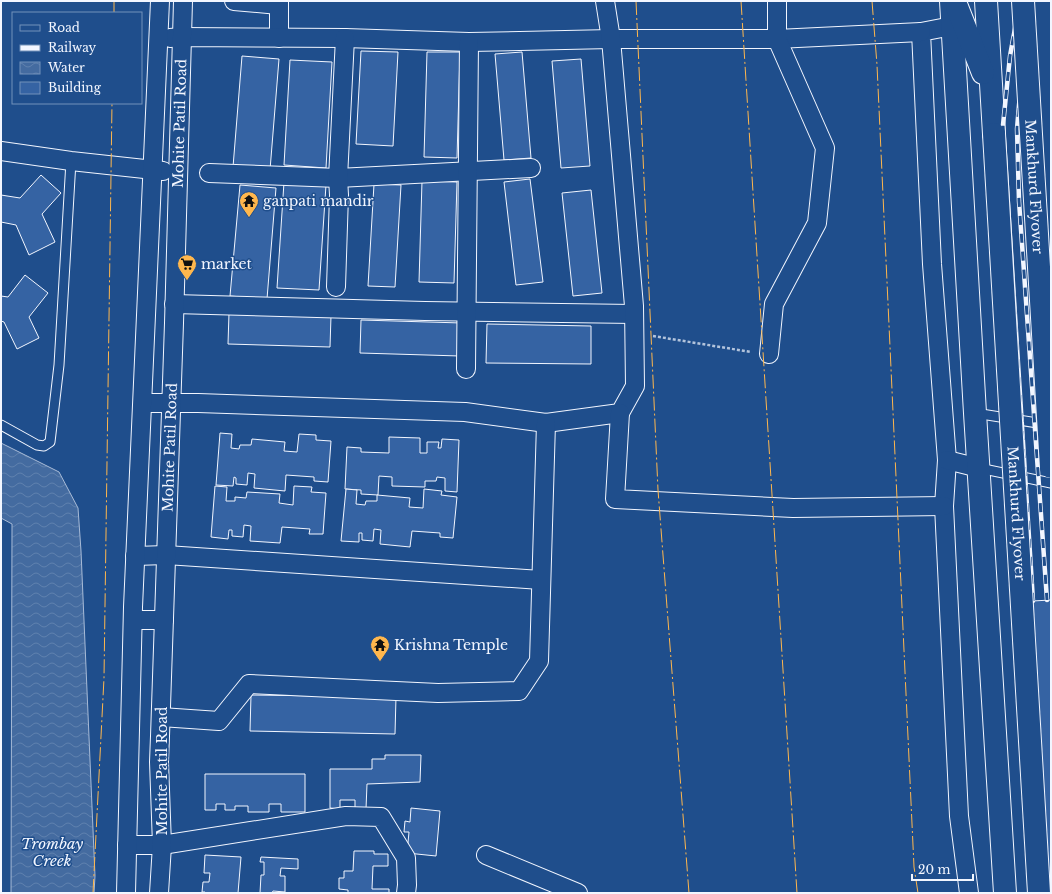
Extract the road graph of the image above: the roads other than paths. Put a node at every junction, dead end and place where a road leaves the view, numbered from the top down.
1 (160, 1) edge
2 (183, 1) edge
3 (234, 1) edge
4 (605, 1) edge
5 (777, 1) edge
6 (951, 1) edge
7 (955, 1) edge
8 (986, 1) edge
9 (1023, 1) edge
10 (279, 3) edge
11 (952, 26) junction
12 (921, 32) junction
13 (182, 37) junction
14 (279, 38) junction
15 (345, 38) junction
16 (159, 39) junction
17 (611, 39) junction
18 (777, 39) junction
19 (469, 42) junction
20 (991, 93) junction
21 (1, 151) edge
22 (71, 161) junction
23 (531, 168) dead end
24 (152, 170) junction
25 (468, 172) junction
26 (178, 173) junction
27 (209, 173) dead end
28 (338, 178) junction
29 (336, 287) dead end
30 (174, 304) junction
31 (466, 312) junction
32 (634, 314) junction
33 (769, 354) road end
34 (466, 369) dead end
35 (171, 402) junction
36 (143, 403) junction
37 (975, 412) junction
38 (620, 413) junction
39 (546, 423) junction
40 (1, 424) edge
41 (1051, 425) edge
42 (947, 460) junction
43 (1051, 467) edge
44 (979, 468) junction
45 (1051, 483) edge
46 (944, 506) junction
47 (166, 555) junction
48 (135, 556) junction
49 (541, 580) junction
50 (133, 620) junction
51 (164, 620) junction
52 (161, 717) junction
53 (127, 845) junction
54 (162, 845) junction
55 (486, 855) dead end
56 (126, 893) edge
57 (160, 893) edge
58 (406, 893) edge
59 (578, 893) edge
60 (969, 893) edge
61 (1005, 893) edge
62 (1039, 893) edge

1 - 16 street
2 - 13 street, Mohite Patil Road
3 - 10 street
4 - 17 street
5 - 18 street
6 - 11 highway
7 - 20 highway
8 - 20 highway, Mankhurd Flyover
9 - 43 highway, Mankhurd Flyover, bridge
10 - 14 street
11 - 12 street
11 - 37 highway
12 - 18 street
12 - 42 street
13 - 14 street
13 - 16 street
13 - 26 street, Mohite Patil Road
14 - 15 street
15 - 19 street
15 - 28 street
16 - 24 street
17 - 18 street
17 - 19 street
17 - 32 street
18 - 33 street
19 - 25 street
20 - 62 highway, Mankhurd Flyover, bridge
21 - 22 street
22 - 24 street
22 - 40 lane
23 - 25 street
24 - 26 street
24 - 36 street
25 - 28 street
25 - 31 street
26 - 30 street, Mohite Patil Road
27 - 28 street
28 - 29 street
30 - 31 street
30 - 35 street, Mohite Patil Road
31 - 32 street
31 - 34 street
32 - 38 street
35 - 36 street
35 - 39 street
35 - 47 street, Mohite Patil Road
36 - 48 street
37 - 41 lane
37 - 44 highway
38 - 39 street
38 - 46 street
39 - 49 street
42 - 44 street
42 - 46 street
44 - 45 lane
44 - 61 highway
46 - 60 street
47 - 48 street
47 - 49 street
47 - 51 street, Mohite Patil Road
48 - 50 street
49 - 52 street
50 - 51 street
50 - 53 street
51 - 52 street, Mohite Patil Road
52 - 54 street, Mohite Patil Road
53 - 54 street
53 - 56 street
54 - 57 street, Mohite Patil Road
54 - 58 street
55 - 59 street

